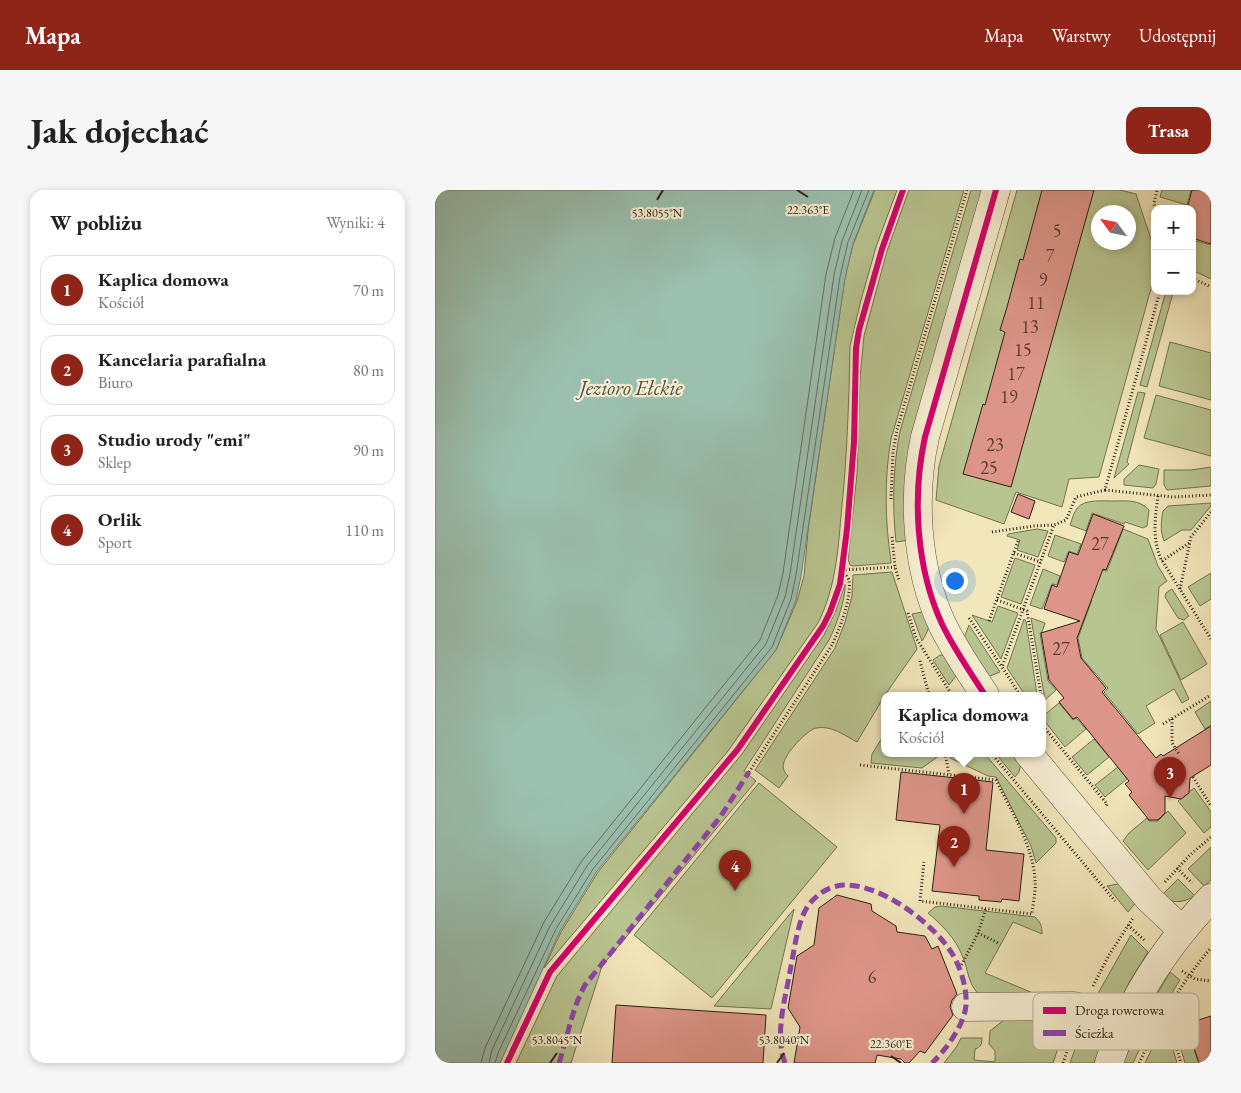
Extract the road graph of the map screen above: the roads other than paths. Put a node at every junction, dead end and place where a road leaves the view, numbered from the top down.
1 (996, 190) edge
2 (983, 692) edge
3 (1030, 757) edge
4 (1211, 898) edge
5 (1182, 930) junction
6 (1141, 993) edge
7 (1033, 1006) edge
8 (966, 1007) dead end
9 (1114, 1050) edge
10 (1109, 1063) edge

1 - 2 street
3 - 5 street
4 - 5 street
5 - 6 street
7 - 8 street
9 - 10 street

